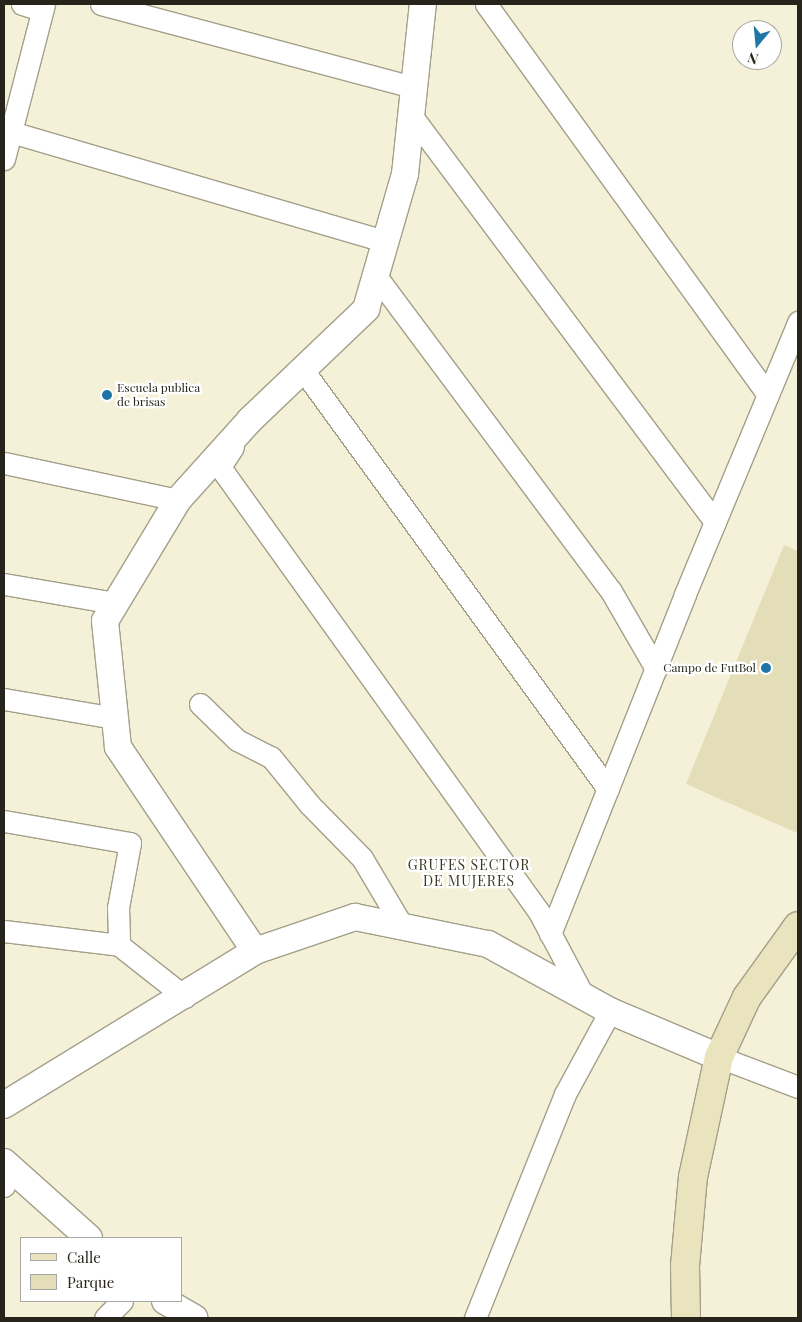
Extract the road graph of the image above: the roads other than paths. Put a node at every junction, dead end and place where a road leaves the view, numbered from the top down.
1 (22, 4) edge
2 (101, 4) edge
3 (423, 4) edge
4 (486, 4) edge
5 (43, 7) edge
6 (414, 87) junction
7 (411, 115) junction
8 (11, 132) junction
9 (4, 160) edge
10 (386, 242) junction
11 (376, 276) junction
12 (798, 322) edge
13 (303, 370) junction
14 (768, 395) junction
15 (250, 420) junction
16 (4, 463) edge
17 (178, 500) junction
18 (715, 522) junction
19 (4, 584) edge
20 (115, 603) junction
21 (656, 669) junction
22 (4, 699) edge
23 (200, 704) dead end
24 (115, 718) junction
25 (608, 789) junction
26 (4, 821) edge
27 (798, 926) edge
28 (403, 927) junction
29 (4, 931) edge
30 (550, 934) junction
31 (119, 945) junction
32 (254, 951) junction
33 (185, 996) junction
34 (584, 998) junction
35 (610, 1011) junction
36 (719, 1057) junction
37 (798, 1088) edge
38 (4, 1105) edge
39 (6, 1172) edge
40 (88, 1237) edge
41 (121, 1302) edge
42 (167, 1302) edge
43 (105, 1318) edge
44 (195, 1318) edge
45 (475, 1318) edge
46 (686, 1318) edge

1 - 5 street
2 - 6 street
3 - 6 street
4 - 14 street
5 - 8 street
6 - 7 street
7 - 10 street
7 - 18 street
8 - 9 street
8 - 10 street
10 - 11 street
11 - 13 street
11 - 21 street
12 - 14 street
13 - 15 street
13 - 25 street
14 - 18 street
15 - 17 street
15 - 30 street
16 - 17 street
17 - 20 street
18 - 21 street
19 - 20 street
20 - 24 street
21 - 25 street
22 - 24 street
23 - 28 street
24 - 32 street
25 - 30 street
26 - 31 street
27 - 36 main road
28 - 32 street
28 - 34 street
29 - 31 street
30 - 34 street
31 - 33 street
32 - 33 street
33 - 38 street
34 - 35 street
35 - 36 street
35 - 45 street
36 - 37 street
36 - 46 main road
39 - 40 street
41 - 43 street
42 - 44 street

